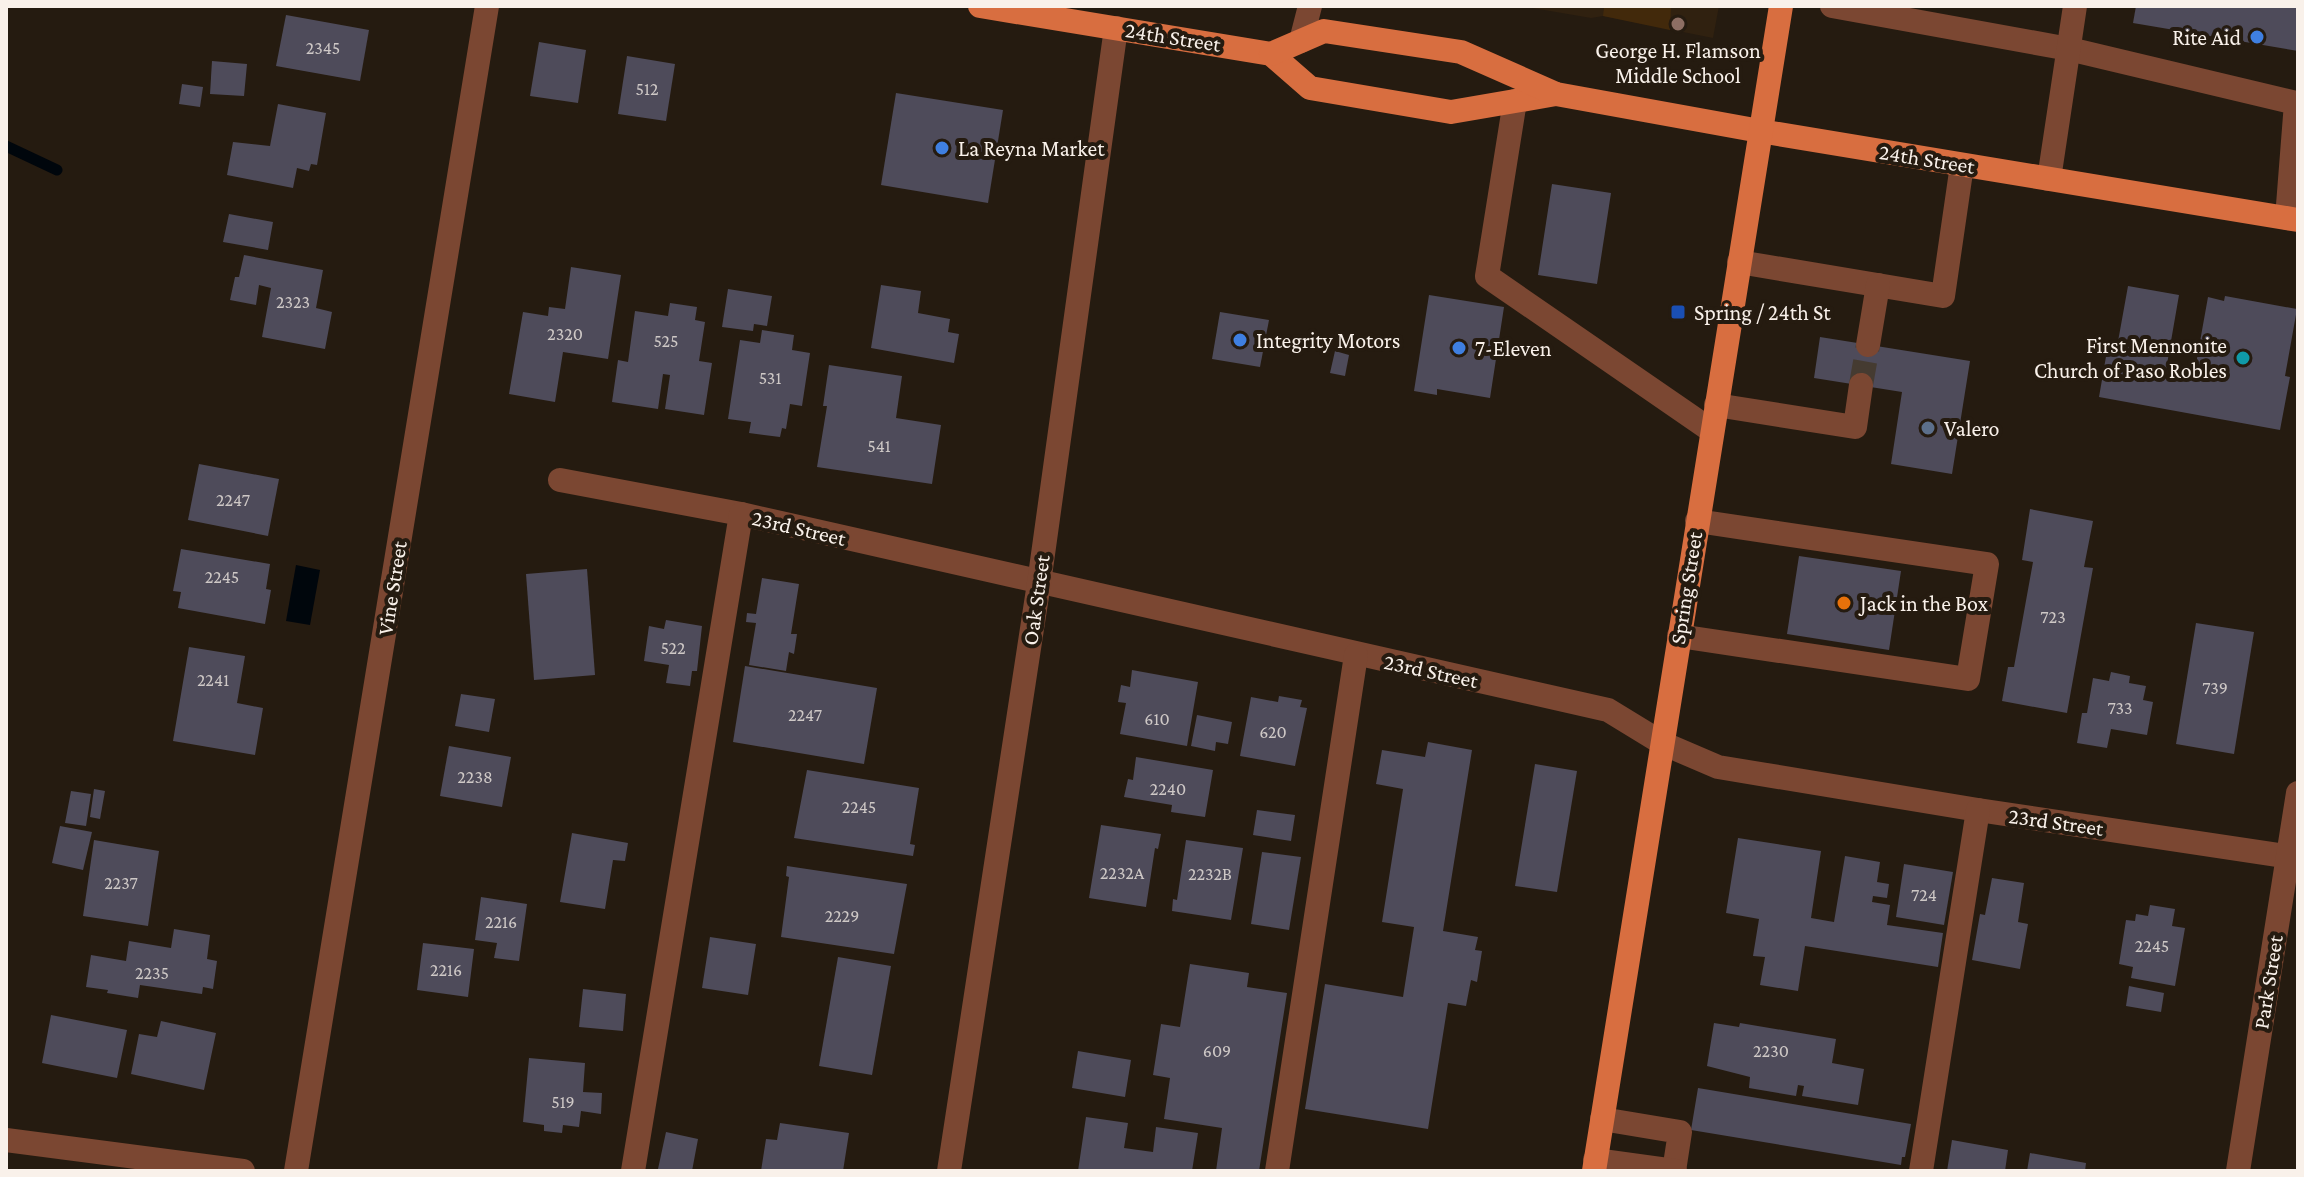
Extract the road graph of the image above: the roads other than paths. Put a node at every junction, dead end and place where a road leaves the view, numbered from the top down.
1 (487, 6) edge
2 (980, 6) edge
3 (1310, 6) edge
4 (1781, 6) edge
5 (1832, 6) edge
6 (2075, 6) edge
7 (1893, 12) edge
8 (1116, 28) junction
9 (1301, 41) junction
10 (2069, 49) junction
11 (1271, 54) junction
12 (1556, 94) junction
13 (1515, 101) junction
14 (1760, 131) junction
15 (1962, 165) junction
16 (2049, 179) junction
17 (2292, 219) edge
18 (1739, 262) junction
19 (1878, 285) junction
20 (1868, 345) tunnel mouth
21 (1861, 385) tunnel mouth
22 (1716, 405) junction
23 (1712, 431) junction
24 (560, 480) dead end
25 (741, 514) junction
26 (1697, 521) junction
27 (1039, 583) junction
28 (1679, 636) junction
29 (1356, 655) junction
30 (1662, 743) junction
31 (2298, 793) edge
32 (1978, 810) junction
33 (2293, 857) edge
34 (1602, 1119) junction
35 (6, 1140) edge
36 (1594, 1165) edge
37 (243, 1171) edge
38 (296, 1171) edge
39 (633, 1171) edge
40 (949, 1171) edge
41 (1277, 1171) edge
42 (1675, 1171) edge
43 (1921, 1171) edge
44 (2238, 1171) edge

1 - 38 street, Vine Street
2 - 8 main road, 24th Street
3 - 9 street
4 - 14 main road, Spring Street
5 - 7 street
6 - 10 street
7 - 10 street
8 - 11 main road, 24th Street
8 - 27 street, Oak Street
9 - 11 main road, 24th Street
9 - 12 main road, 24th Street
10 - 16 street
10 - 17 street
11 - 13 main road, 24th Street
12 - 13 main road, 24th Street
12 - 14 main road, 24th Street
13 - 23 street
14 - 15 main road, 24th Street
14 - 18 main road, Spring Street
15 - 16 main road, 24th Street
15 - 19 street
16 - 17 main road, 24th Street
18 - 19 street
18 - 22 main road, Spring Street
19 - 20 street
21 - 22 street
22 - 23 main road, Spring Street
23 - 26 main road, Spring Street
24 - 25 street, 23rd Street
25 - 27 street, 23rd Street
25 - 39 street
26 - 28 main road, Spring Street
26 - 28 street
27 - 29 street, 23rd Street
27 - 40 street, Oak Street
28 - 30 main road, Spring Street
29 - 30 street, 23rd Street
29 - 41 street
30 - 32 street, 23rd Street
30 - 34 main road, Spring Street
31 - 33 street, Park Street
32 - 33 street, 23rd Street
32 - 43 street
33 - 44 street, Park Street
34 - 36 main road, Spring Street
34 - 42 street
35 - 37 street
36 - 42 street

